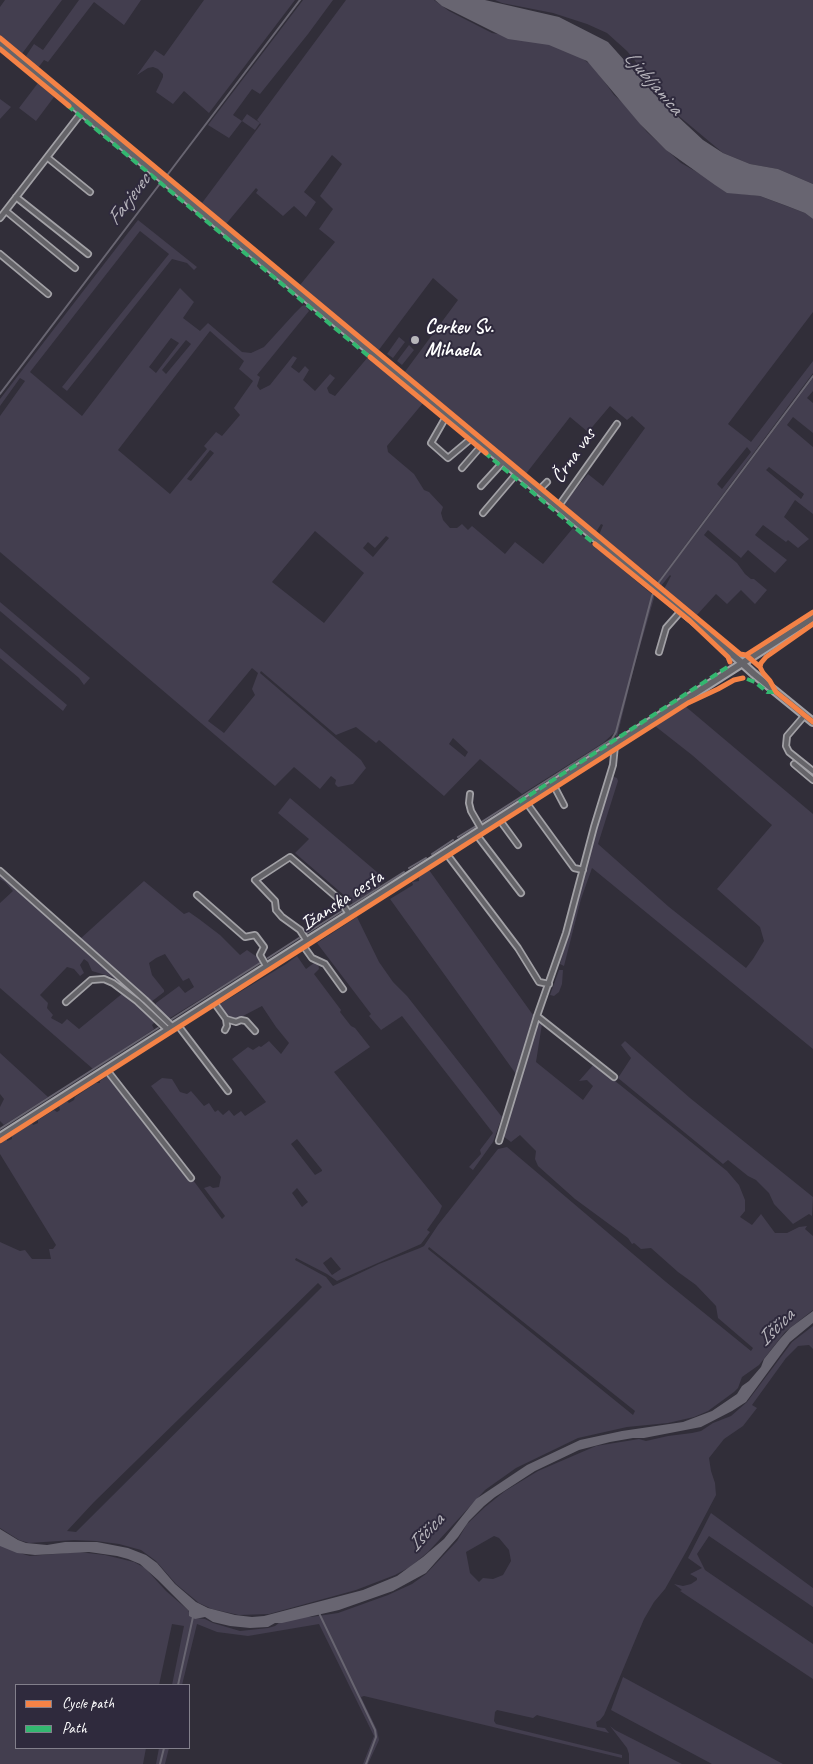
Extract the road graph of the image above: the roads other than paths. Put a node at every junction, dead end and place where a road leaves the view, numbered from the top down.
1 (0, 44) edge
2 (82, 112) junction
3 (48, 158) junction
4 (90, 192) dead end
5 (16, 197) junction
6 (6, 211) junction
7 (0, 218) edge
8 (0, 254) edge
9 (88, 254) dead end
10 (75, 268) dead end
11 (48, 294) dead end
12 (446, 415) junction
13 (617, 424) dead end
14 (473, 437) junction
15 (482, 445) junction
16 (503, 462) junction
17 (462, 468) dead end
18 (517, 473) junction
19 (547, 482) dead end
20 (481, 486) dead end
21 (538, 491) junction
22 (558, 507) junction
23 (483, 513) dead end
24 (681, 611) junction
25 (813, 618) edge
26 (660, 652) dead end
27 (743, 664) junction
28 (804, 715) junction
29 (813, 722) edge
30 (615, 745) junction
31 (794, 764) dead end
32 (813, 771) edge
33 (813, 780) edge
34 (553, 784) junction
35 (470, 794) dead end
36 (526, 802) junction
37 (564, 805) dead end
38 (499, 819) junction
39 (479, 832) junction
40 (518, 846) dead end
41 (446, 853) junction
42 (583, 870) junction
43 (0, 871) edge
44 (522, 893) dead end
45 (197, 895) dead end
46 (349, 914) junction
47 (305, 943) junction
48 (267, 967) junction
49 (549, 984) junction
50 (343, 990) dead end
51 (213, 1001) junction
52 (66, 1002) dead end
53 (537, 1016) junction
54 (226, 1020) junction
55 (173, 1027) junction
56 (225, 1030) dead end
57 (255, 1031) dead end
58 (106, 1069) junction
59 (614, 1076) dead end
60 (228, 1091) dead end
61 (0, 1137) edge
62 (499, 1142) dead end
63 (191, 1178) dead end

1 - 2 street, Črna vas
2 - 3 street
2 - 12 street, Črna vas
3 - 4 street
3 - 5 street
5 - 6 street
5 - 9 street
6 - 7 street
6 - 10 street
8 - 11 street
12 - 14 street, Črna vas
12 - 14 street
13 - 22 street, Črna vas
14 - 15 street, Črna vas
15 - 16 street, Črna vas
15 - 17 street
16 - 18 street, Črna vas
16 - 20 street
18 - 21 street, Črna vas
18 - 23 street, Črna vas
19 - 21 street, Črna vas
21 - 22 street, Črna vas
22 - 24 street, Črna vas
24 - 26 street
24 - 27 street, Črna vas
25 - 27 street, Ižanska cesta
27 - 28 street, Črna vas
27 - 30 street, Ižanska cesta
28 - 29 street, Črna vas
28 - 32 street
30 - 34 street, Ižanska cesta
30 - 42 street
31 - 33 street
34 - 36 street, Ižanska cesta
34 - 37 street
35 - 39 street
36 - 38 street, Ižanska cesta
36 - 42 street
38 - 39 street, Ižanska cesta
38 - 40 street
39 - 41 street, Ižanska cesta
39 - 44 street
41 - 46 street, Ižanska cesta
41 - 49 street
42 - 49 street
43 - 55 street
45 - 48 street
46 - 47 street, Ižanska cesta
46 - 47 street
47 - 48 street, Ižanska cesta
47 - 50 street
48 - 51 street, Ižanska cesta
49 - 53 street
51 - 54 street
51 - 55 street, Ižanska cesta
52 - 55 street
53 - 59 street
53 - 62 street
54 - 56 street
54 - 57 street
55 - 58 street, Ižanska cesta
55 - 60 street
58 - 61 street, Ižanska cesta
58 - 63 street

